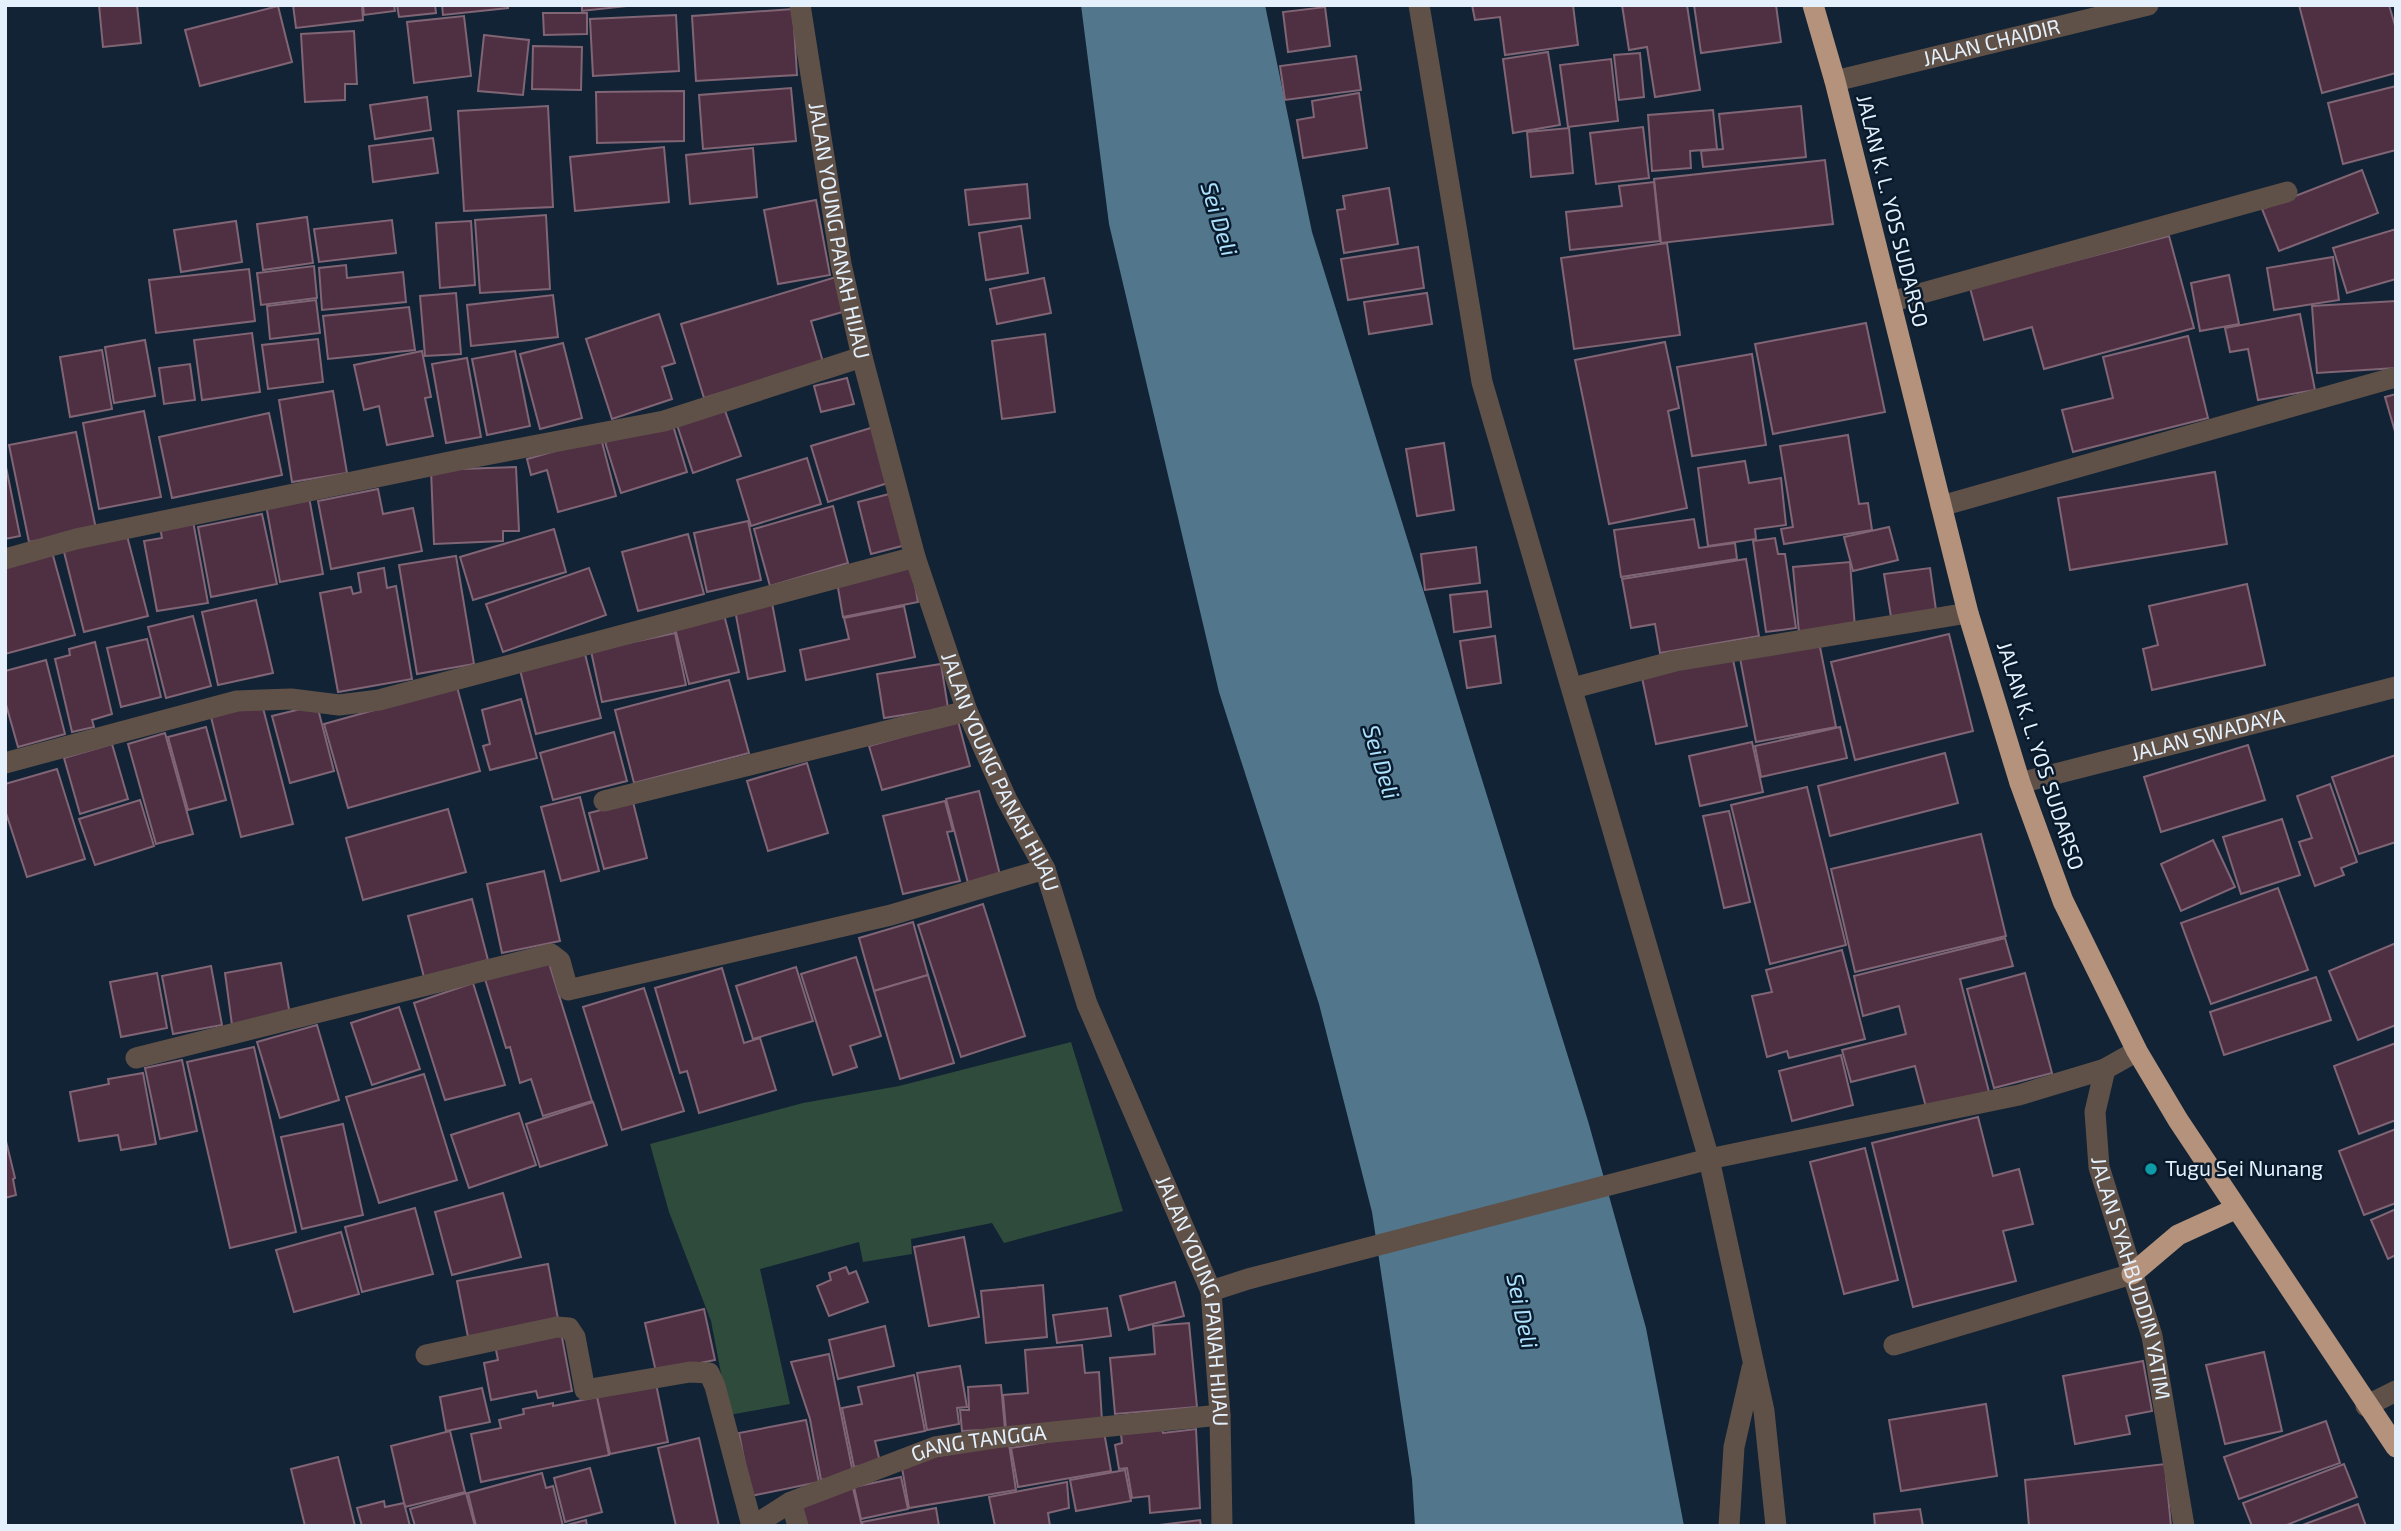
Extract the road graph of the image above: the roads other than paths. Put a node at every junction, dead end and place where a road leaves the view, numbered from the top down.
1 (800, 5) edge
2 (1419, 5) edge
3 (1813, 5) edge
4 (2148, 5) edge
5 (1835, 81) junction
6 (2287, 192) dead end
7 (1890, 302) junction
8 (862, 356) junction
9 (2396, 377) edge
10 (1941, 506) junction
11 (915, 557) junction
12 (5, 559) edge
13 (1968, 613) junction
14 (2396, 687) edge
15 (1573, 688) junction
16 (967, 711) junction
17 (5, 763) edge
18 (2020, 783) junction
19 (604, 802) dead end
20 (1045, 869) junction
21 (2137, 1051) junction
22 (136, 1058) dead end
23 (2105, 1069) junction
24 (1709, 1160) junction
25 (2235, 1209) junction
26 (2132, 1274) junction
27 (1211, 1291) junction
28 (1894, 1345) dead end
29 (426, 1354) dead end
30 (1753, 1363) junction
31 (2396, 1391) edge
32 (2367, 1406) junction
33 (1220, 1415) junction
34 (2396, 1447) edge
35 (791, 1502) junction
36 (752, 1526) edge
37 (798, 1526) edge
38 (1222, 1526) edge
39 (1729, 1526) edge
40 (1776, 1526) edge
41 (2184, 1526) edge

1 - 8 street, JALAN YOUNG PANAH HIJAU
2 - 15 street
3 - 5 highway, JALAN K. L. YOS SUDARSO
4 - 5 street, JALAN CHAIDIR
5 - 7 highway, JALAN K. L. YOS SUDARSO
6 - 7 street
7 - 10 highway, JALAN K. L. YOS SUDARSO
8 - 11 street, JALAN YOUNG PANAH HIJAU
8 - 12 street
9 - 10 street
10 - 13 highway, JALAN K. L. YOS SUDARSO
11 - 16 street, JALAN YOUNG PANAH HIJAU
11 - 17 street
13 - 15 street
13 - 18 highway, JALAN K. L. YOS SUDARSO
14 - 18 street, JALAN SWADAYA
15 - 24 street
16 - 19 street
16 - 20 street, JALAN YOUNG PANAH HIJAU
18 - 21 highway, JALAN K. L. YOS SUDARSO
20 - 22 street
20 - 27 street, JALAN YOUNG PANAH HIJAU
21 - 23 street
21 - 25 highway, JALAN K. L. YOS SUDARSO
23 - 24 street
23 - 26 street, JALAN SYAHBUDDIN YATIM
24 - 27 street
24 - 30 street
25 - 26 highway
25 - 32 highway, JALAN K. L. YOS SUDARSO
26 - 28 street
26 - 41 street, JALAN SYAHBUDDIN YATIM
27 - 33 street, JALAN YOUNG PANAH HIJAU
29 - 36 street
30 - 39 street
30 - 40 street
31 - 32 street
32 - 34 highway, JALAN K. L. YOS SUDARSO
33 - 35 street, GANG TANGGA
33 - 38 street, JALAN YOUNG PANAH HIJAU
35 - 36 street, GANG TANGGA
35 - 37 street

